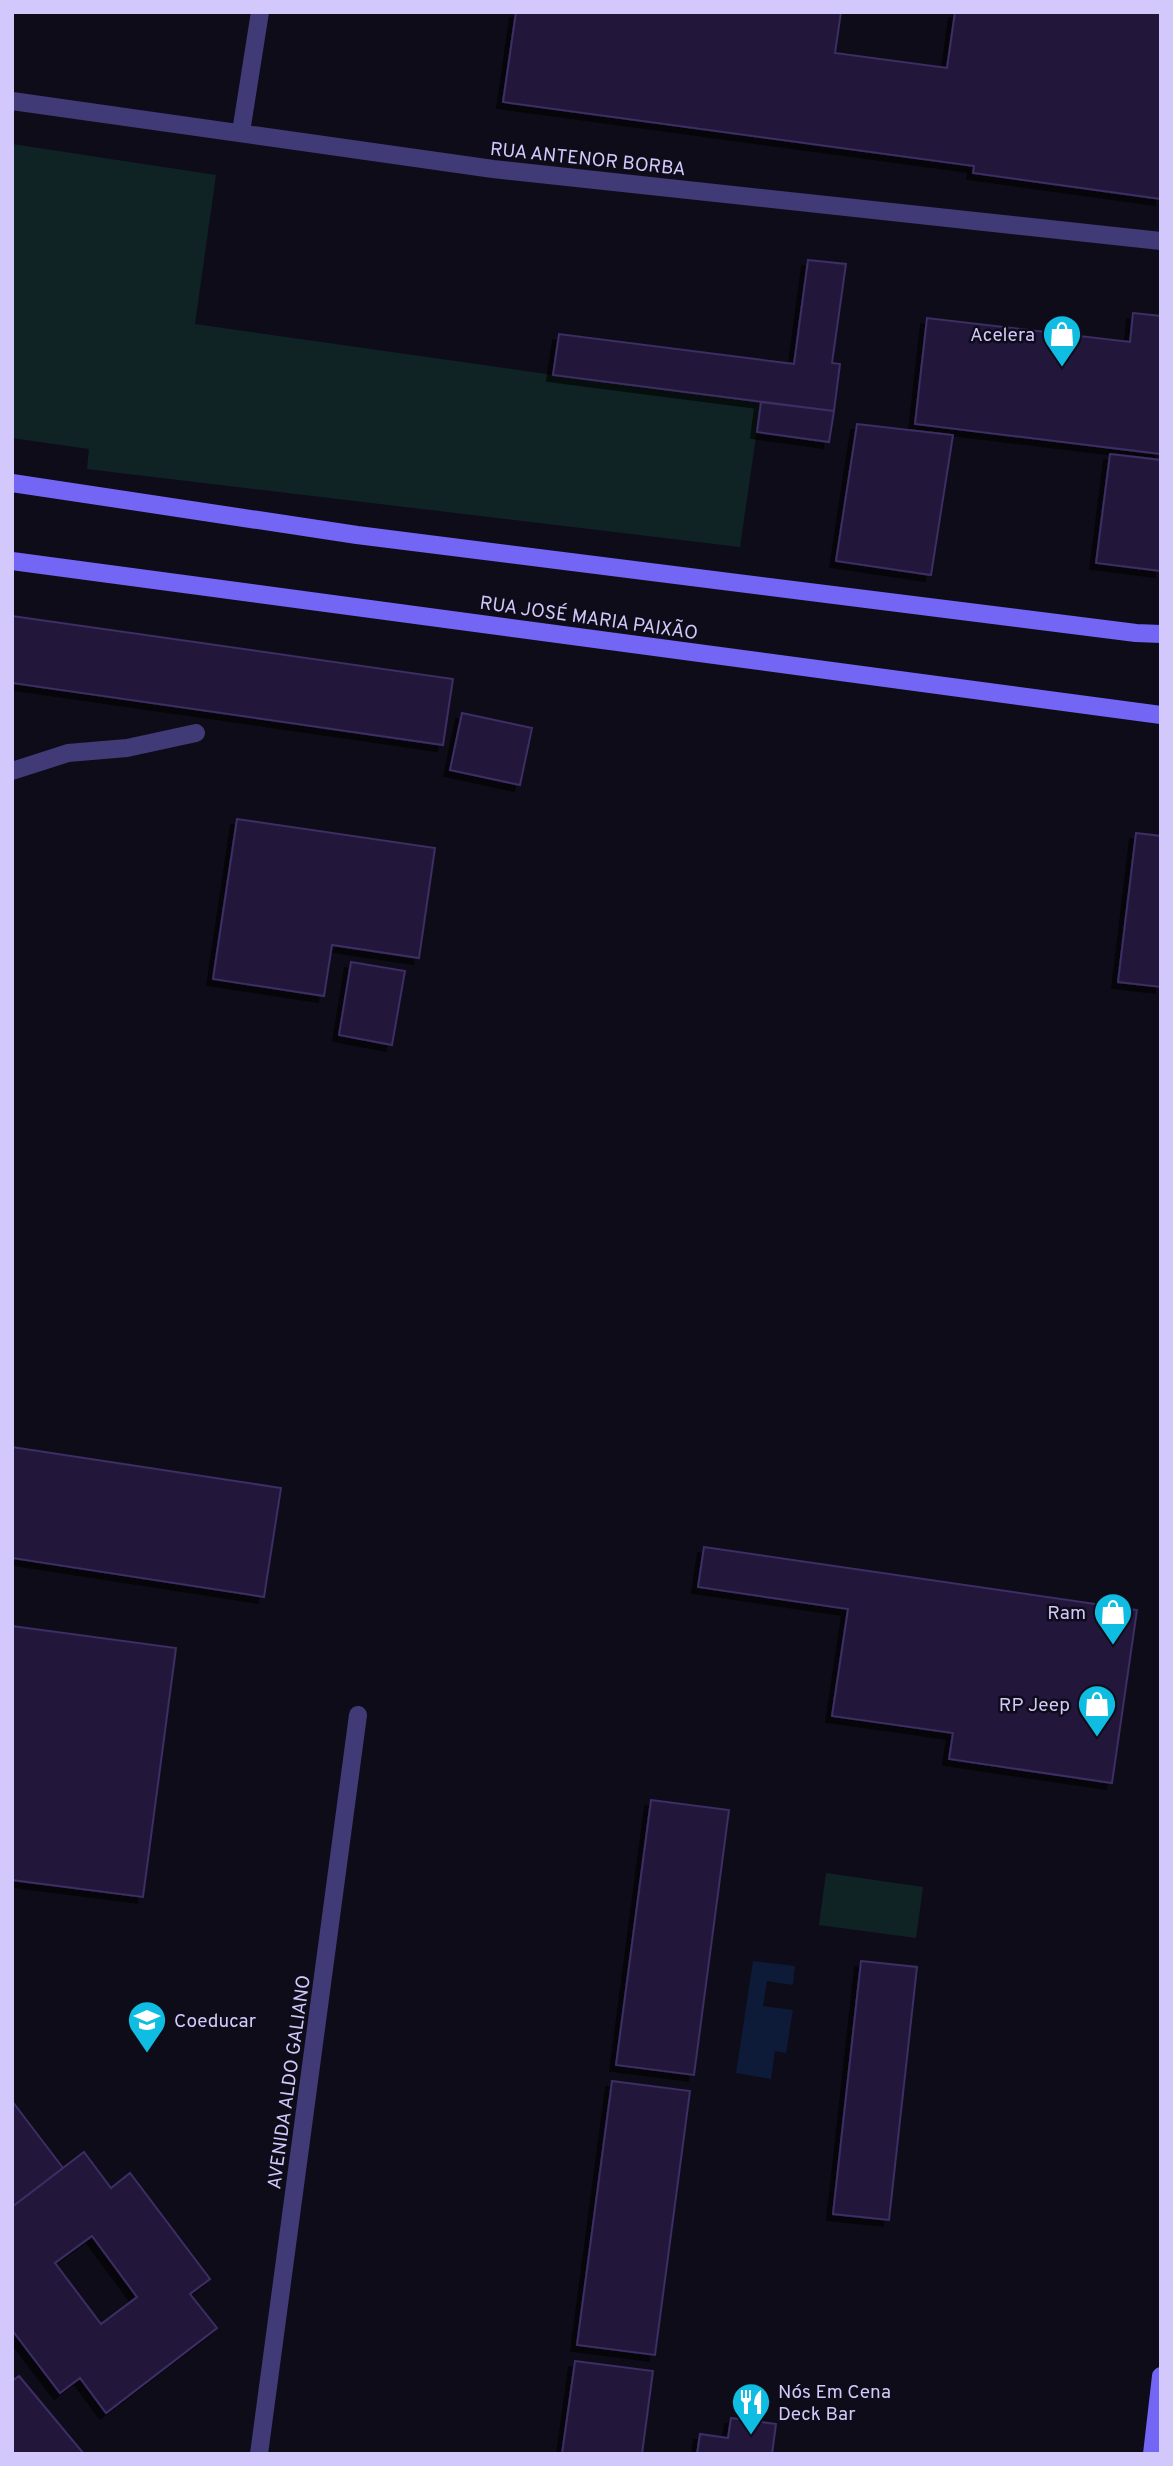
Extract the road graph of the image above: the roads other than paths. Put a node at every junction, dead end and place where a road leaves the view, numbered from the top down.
1 (260, 12) edge
2 (12, 101) edge
3 (241, 132) junction
4 (1161, 242) edge
5 (12, 483) edge
6 (12, 561) edge
7 (1161, 634) edge
8 (1161, 715) edge
9 (196, 733) dead end
10 (12, 771) edge
11 (358, 1715) dead end
12 (1161, 2376) edge
13 (259, 2454) edge
14 (1152, 2454) edge

1 - 3 street
2 - 3 street, RUA ANTENOR BORBA
3 - 4 street, RUA ANTENOR BORBA
5 - 7 street
6 - 8 street, RUA JOSÉ MARIA PAIXÃO
9 - 10 street
11 - 13 street, AVENIDA ALDO GALIANO
12 - 14 street

